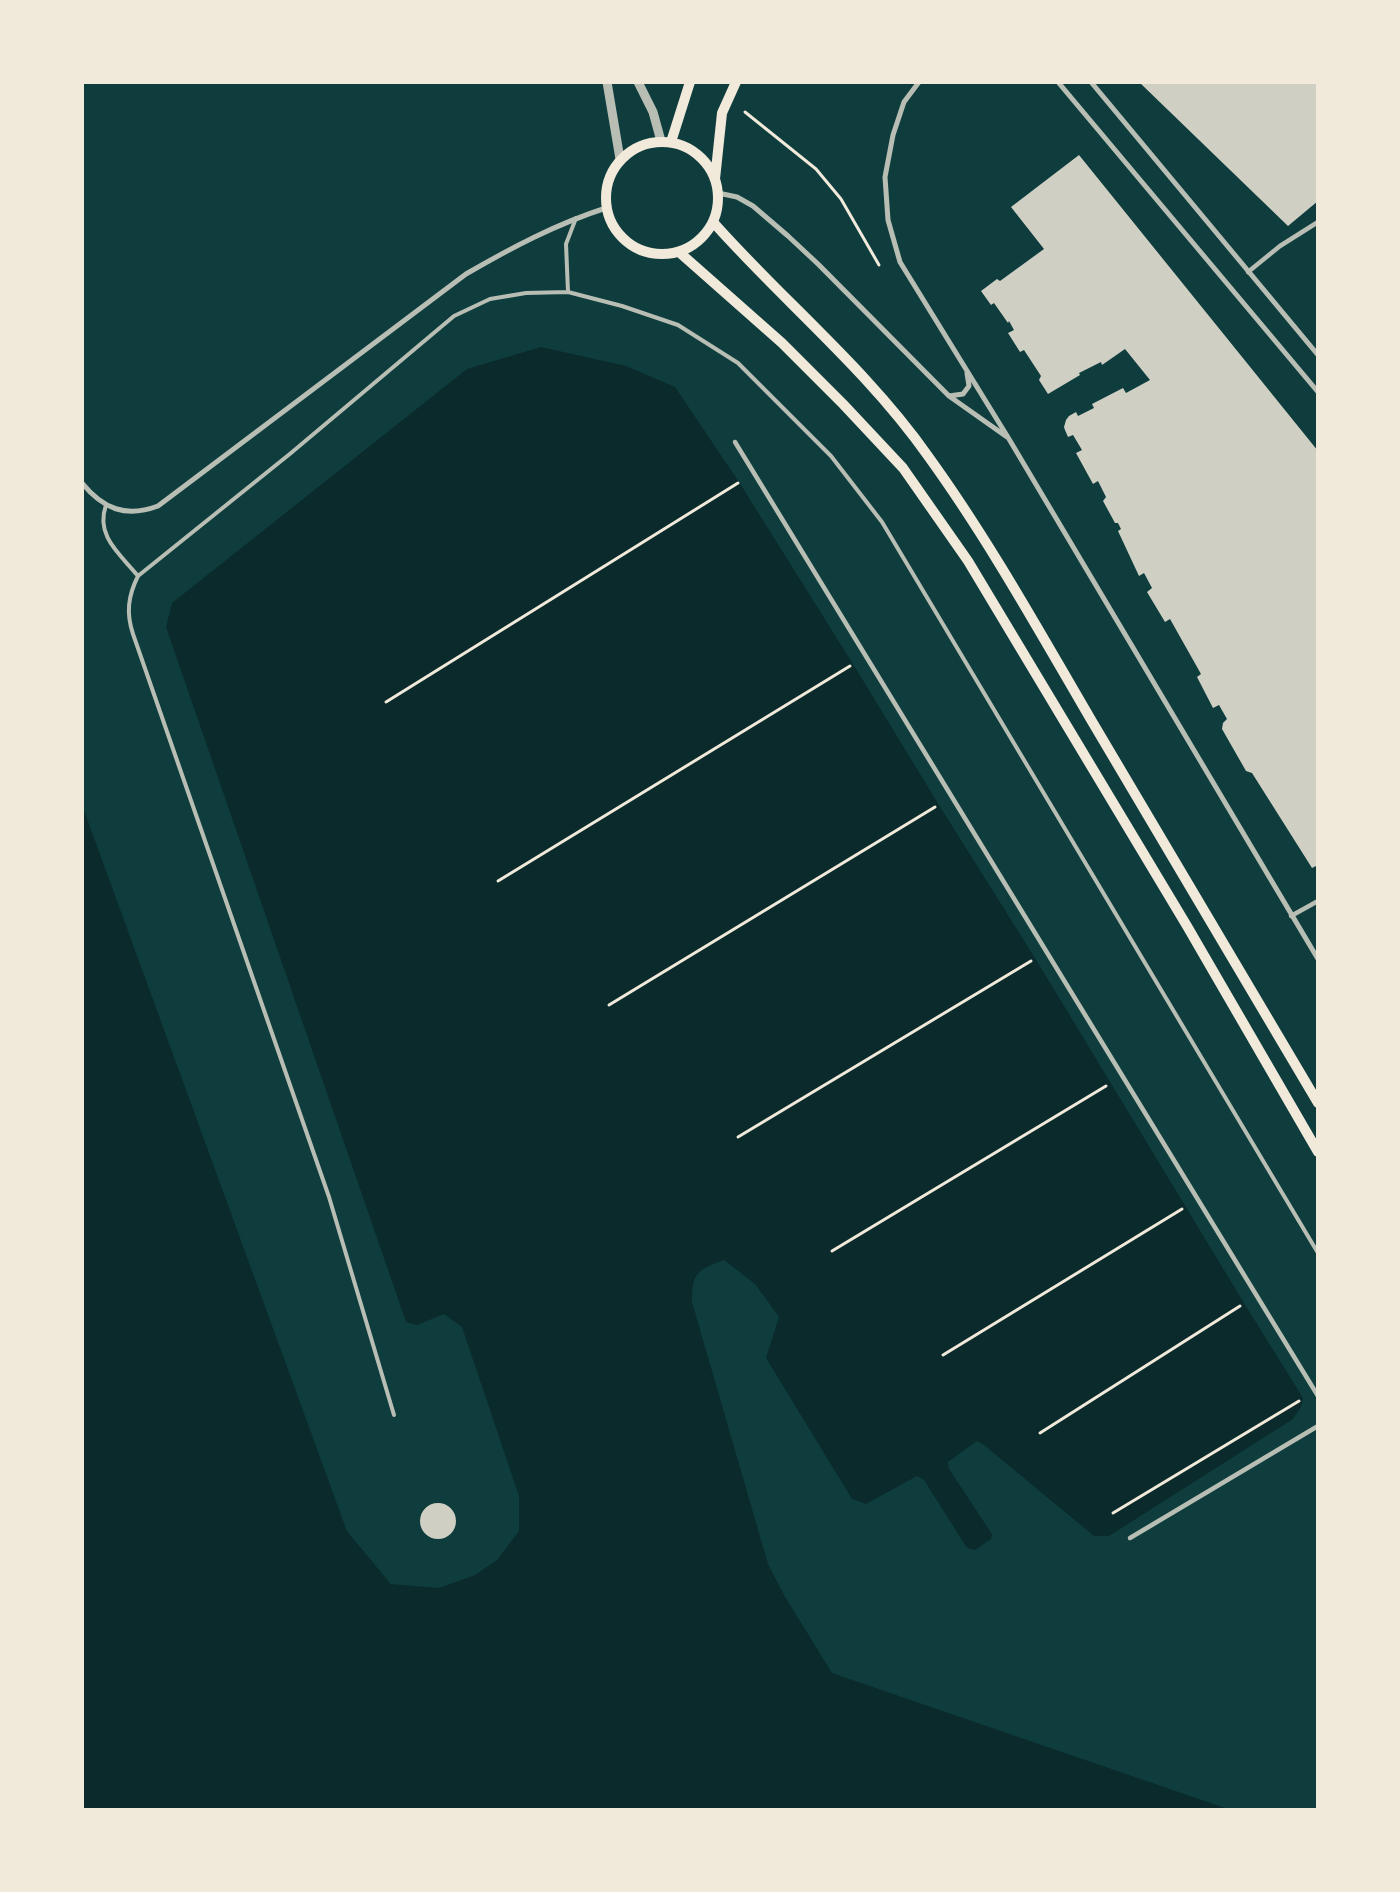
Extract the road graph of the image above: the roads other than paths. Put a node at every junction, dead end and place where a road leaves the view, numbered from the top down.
1 (607, 82) edge
2 (638, 82) edge
3 (690, 82) edge
4 (736, 82) edge
5 (919, 82) edge
6 (1058, 82) edge
7 (1091, 82) edge
8 (666, 142) junction
9 (620, 159) junction
10 (715, 179) junction
11 (718, 193) junction
12 (606, 208) junction
13 (576, 218) junction
14 (713, 222) junction
15 (1318, 222) edge
16 (679, 252) junction
17 (1248, 272) junction
18 (568, 292) junction
19 (1318, 356) edge
20 (967, 370) junction
21 (1318, 392) edge
22 (948, 396) junction
23 (1009, 439) junction
24 (735, 442) dead end
25 (82, 483) edge
26 (106, 505) junction
27 (138, 576) junction
28 (1318, 901) edge
29 (1291, 916) junction
30 (1318, 958) edge
31 (1318, 1103) edge
32 (1318, 1152) edge
33 (1318, 1253) edge
34 (1318, 1396) edge
35 (394, 1415) dead end
36 (1318, 1426) edge
37 (1130, 1538) dead end

1 - 9 street
2 - 8 street
3 - 8 main road
4 - 10 main road
5 - 20 street
6 - 21 street
7 - 17 street
8 - 9 main road
8 - 10 main road
9 - 12 main road
10 - 11 main road
11 - 14 main road
11 - 22 street
12 - 13 street
12 - 16 main road
13 - 18 lane
13 - 26 street
14 - 16 main road
14 - 31 main road
15 - 17 street
16 - 32 main road
17 - 19 street
18 - 27 lane
18 - 33 lane
20 - 22 street
20 - 23 street
22 - 23 street
23 - 29 street
24 - 34 street
25 - 26 street
26 - 27 lane
27 - 35 lane
28 - 29 street
29 - 30 street
36 - 37 street

